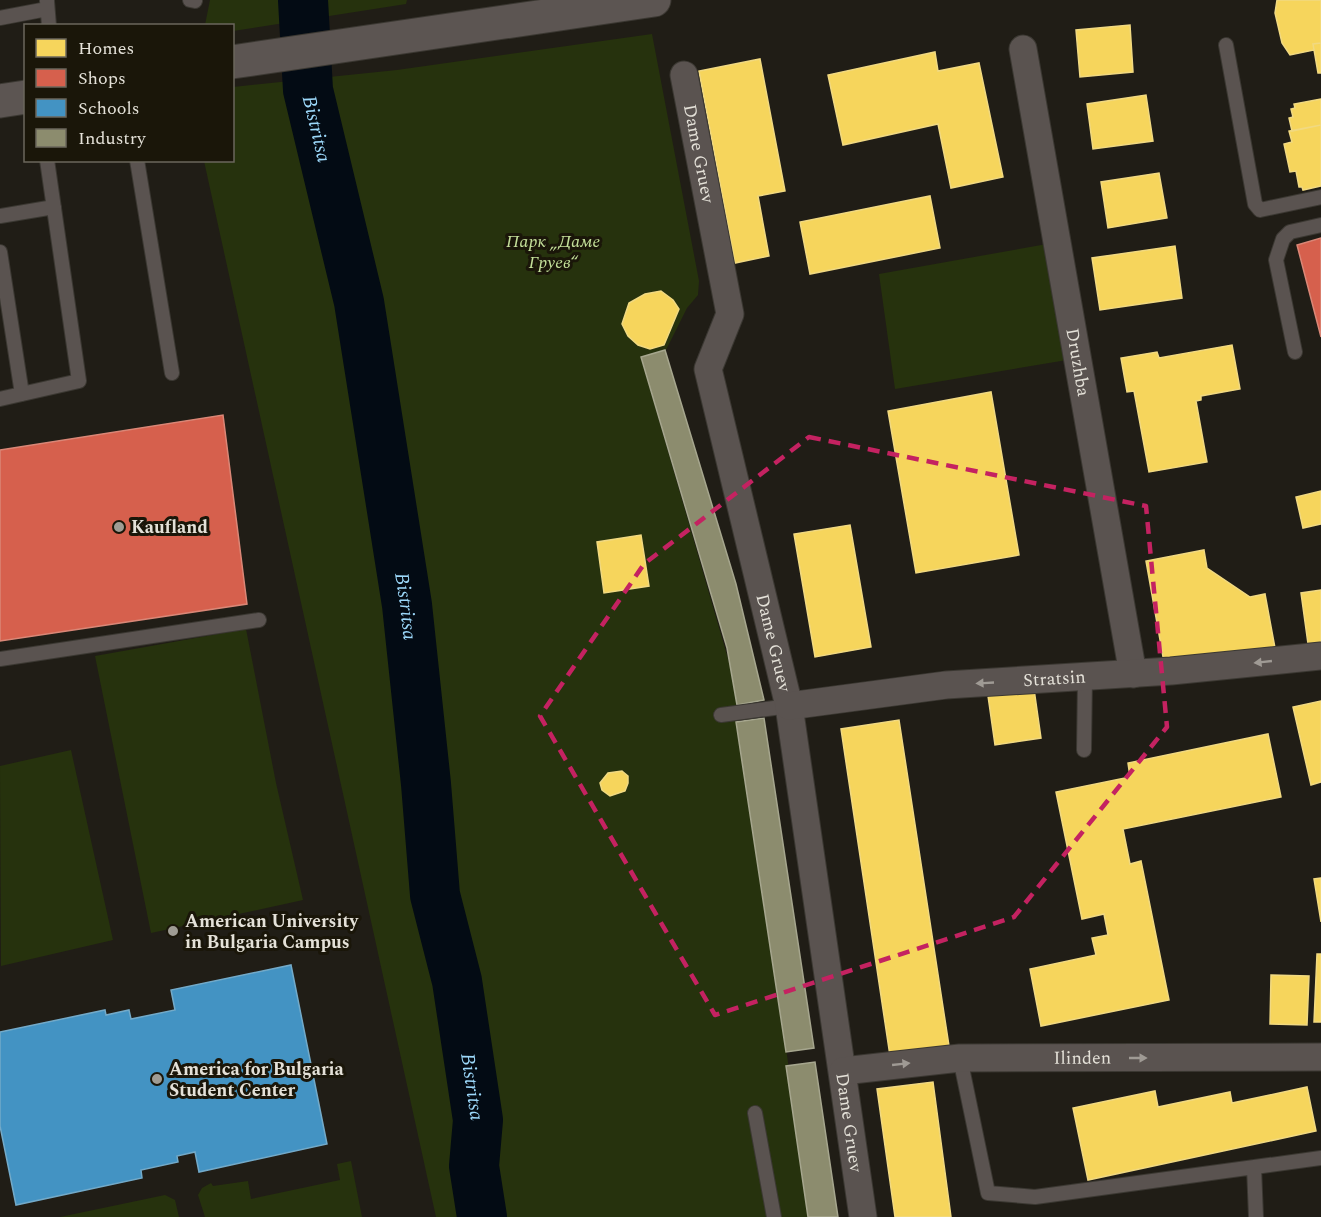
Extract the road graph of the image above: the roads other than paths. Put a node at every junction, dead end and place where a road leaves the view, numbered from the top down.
1 (654, 0) edge
2 (47, 4) edge
3 (0, 18) edge
4 (49, 24) edge
5 (1226, 45) dead end
6 (1023, 49) dead end
7 (234, 62) edge
8 (684, 75) dead end
9 (24, 97) edge
10 (0, 101) edge
11 (47, 162) edge
12 (137, 162) edge
13 (1321, 197) edge
14 (54, 207) junction
15 (0, 216) edge
16 (1321, 225) edge
17 (0, 252) edge
18 (1295, 352) dead end
19 (172, 373) dead end
20 (22, 394) junction
21 (0, 399) edge
22 (259, 620) dead end
23 (1321, 656) edge
24 (0, 659) edge
25 (1133, 674) junction
26 (1085, 677) junction
27 (789, 706) junction
28 (721, 715) dead end
29 (1083, 750) dead end
30 (1321, 1057) edge
31 (960, 1058) junction
32 (843, 1071) junction
33 (755, 1113) dead end
34 (1321, 1158) edge
35 (1254, 1167) junction
36 (774, 1217) edge
37 (863, 1217) edge
38 (1256, 1217) edge

1 - 7 main road
2 - 3 lane
2 - 4 lane
5 - 13 lane
6 - 25 street, Druzhba
8 - 27 street, Dame Gruev
9 - 10 main road
11 - 14 lane
12 - 19 lane
14 - 15 lane
14 - 20 lane
16 - 18 lane
17 - 20 lane
20 - 21 lane
22 - 24 lane
23 -> 25 street, Stratsin
25 - 26 street, Stratsin
26 -> 27 street, Stratsin
26 - 29 lane
27 - 28 lane
27 - 32 street, Dame Gruev
31 -> 30 street, Ilinden
32 -> 31 street, Ilinden
31 - 35 lane
32 - 37 street, Dame Gruev
33 - 36 lane
34 - 35 lane
35 - 38 lane

